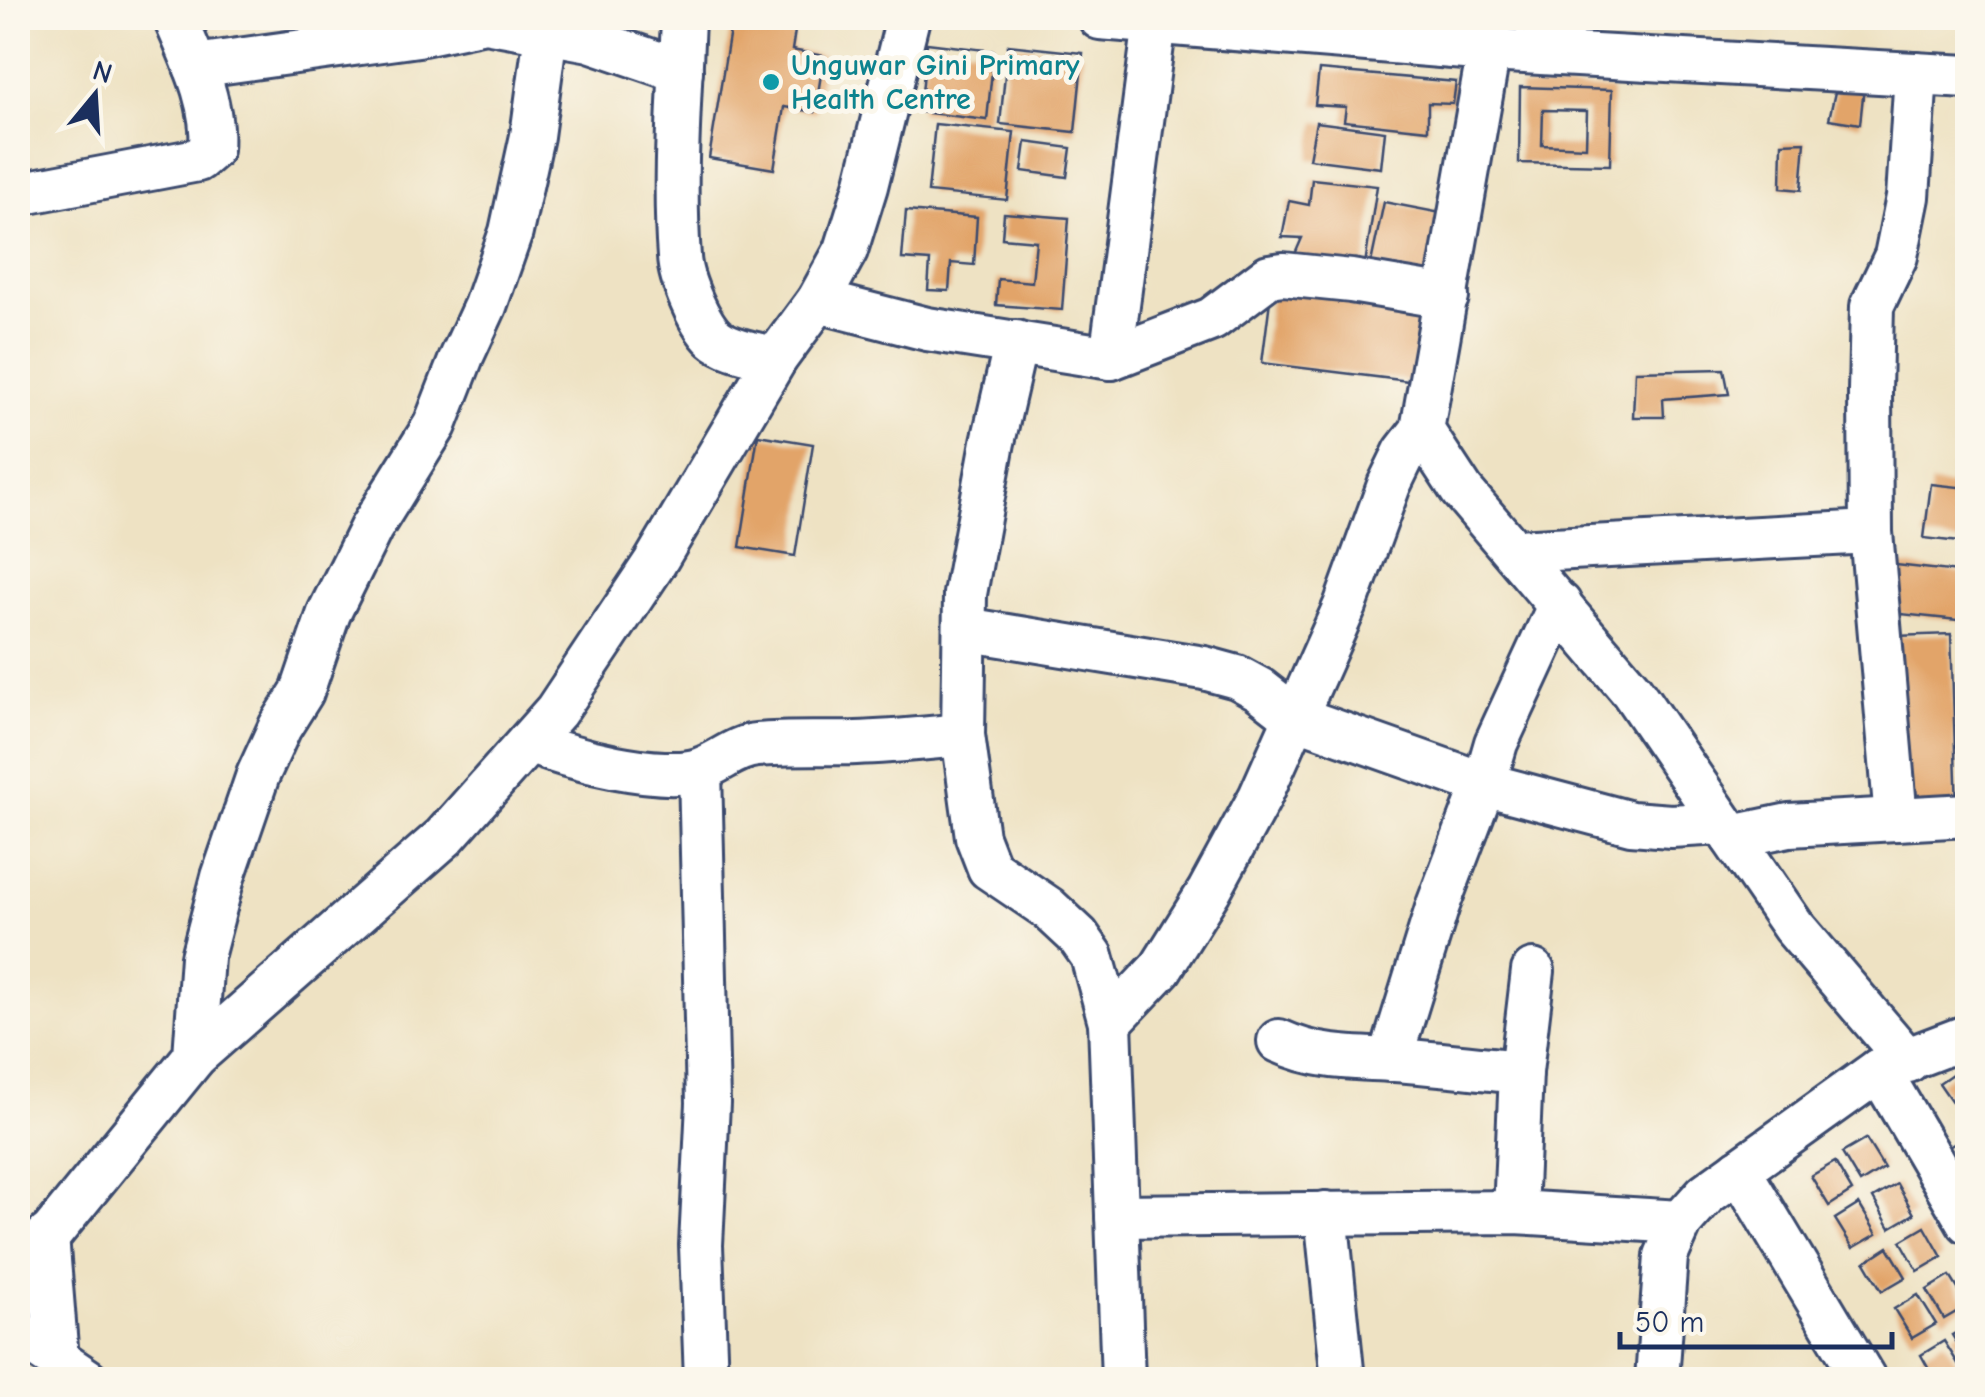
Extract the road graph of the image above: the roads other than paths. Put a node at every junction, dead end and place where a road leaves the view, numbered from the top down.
1 (174, 18) edge
2 (683, 18) edge
3 (908, 18) edge
4 (1100, 18) edge
5 (485, 19) edge
6 (1156, 22) junction
7 (548, 24) edge
8 (1488, 34) edge
9 (195, 66) junction
10 (681, 71) junction
11 (1916, 74) junction
12 (1968, 77) edge
13 (18, 194) edge
14 (1447, 297) junction
15 (818, 301) junction
16 (1016, 342) junction
17 (776, 358) junction
18 (1111, 358) junction
19 (1422, 430) junction
20 (1871, 532) junction
21 (1516, 551) junction
22 (1560, 604) junction
23 (965, 629) junction
24 (1295, 717) junction
25 (963, 735) junction
26 (530, 742) junction
27 (700, 770) junction
28 (1484, 784) junction
29 (1968, 815) edge
30 (1896, 819) junction
31 (1727, 830) junction
32 (1533, 971) dead end
33 (1110, 1022) junction
34 (1968, 1036) edge
35 (1280, 1041) dead end
36 (195, 1056) junction
37 (1390, 1060) junction
38 (1894, 1065) junction
39 (1520, 1072) junction
40 (1739, 1170) junction
41 (1326, 1212) junction
42 (1515, 1212) junction
43 (1117, 1216) junction
44 (1681, 1222) junction
45 (1968, 1222) edge
46 (47, 1236) junction
47 (18, 1274) edge
48 (18, 1333) edge
49 (72, 1370) edge
50 (706, 1380) edge
51 (1123, 1380) edge
52 (1343, 1380) edge
53 (1657, 1380) edge
54 (1864, 1380) edge

1 - 9 street
2 - 10 street
3 - 15 street
4 - 6 street
5 - 7 street
5 - 9 street
6 - 8 street
6 - 18 street
7 - 10 street
7 - 36 street
8 - 11 street
8 - 14 street
9 - 13 street
10 - 17 street
11 - 12 street
11 - 20 street
14 - 18 street
14 - 19 street
15 - 16 street
15 - 17 street
16 - 18 street
16 - 23 street
17 - 26 street
19 - 21 street
19 - 24 street
20 - 21 street
20 - 30 street
21 - 22 street
22 - 28 street
22 - 31 street
23 - 24 street
23 - 25 street
24 - 28 street
24 - 33 street
25 - 27 street
25 - 33 street
26 - 27 street
26 - 36 street
27 - 50 street
28 - 31 street
28 - 37 street
29 - 30 street
30 - 31 street
31 - 38 street
32 - 39 street
33 - 43 street
34 - 38 street
35 - 37 street
36 - 46 street
37 - 39 street
38 - 40 street
38 - 45 street
39 - 42 street
40 - 44 street
40 - 54 street
41 - 42 street
41 - 43 street
41 - 52 street
42 - 44 street
43 - 51 street
44 - 53 street
46 - 47 street
46 - 49 street
48 - 49 street

